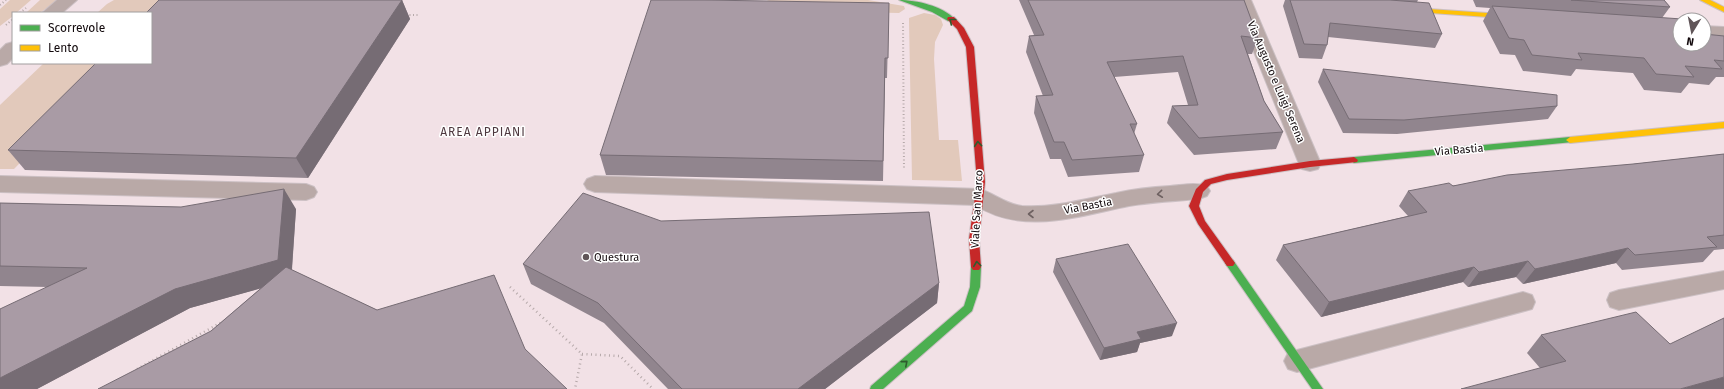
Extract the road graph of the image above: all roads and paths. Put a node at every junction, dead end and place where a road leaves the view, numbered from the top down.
1 (6, 0) edge
2 (68, 0) edge
3 (903, 0) edge
4 (1242, 0) edge
5 (1704, 0) edge
6 (0, 6) edge
7 (1395, 8) edge
8 (1724, 10) edge
9 (52, 12) edge
10 (403, 15) dead end
11 (418, 15) dead end
12 (903, 17) dead end
13 (1530, 18) edge
14 (1712, 31) edge
15 (1724, 32) edge
16 (12, 49) edge
17 (0, 60) edge
18 (1724, 125) edge
19 (1310, 164) junction
20 (0, 184) edge
21 (595, 184) dead end
22 (1199, 191) junction
23 (306, 192) dead end
24 (904, 194) junction
25 (980, 197) junction
26 (1724, 280) edge
27 (510, 287) dead end
28 (1618, 300) dead end
29 (1523, 302) dead end
30 (225, 321) edge
31 (582, 354) junction
32 (1298, 361) junction
33 (135, 370) edge
34 (575, 389) edge
35 (652, 389) edge
36 (875, 389) edge
37 (1318, 389) edge

1 - 6 path
2 - 9 street
25 -> 3 street, Viale San Marco
4 - 19 street, Via Augusto e Luigi Serena
5 - 8 street
7 - 13 street
10 - 11 path
12 - 24 path
14 - 15 street
16 - 17 street
18 - 19 street, Via Bastia
19 - 22 street, Via Bastia
20 - 23 street
21 - 24 street
22 -> 25 street, Via Bastia
22 - 32 street
24 - 25 street
36 -> 25 street, Viale San Marco
26 - 28 street
27 - 31 path
29 - 32 street
30 - 33 path
31 - 34 path
31 - 35 path
32 - 37 street

